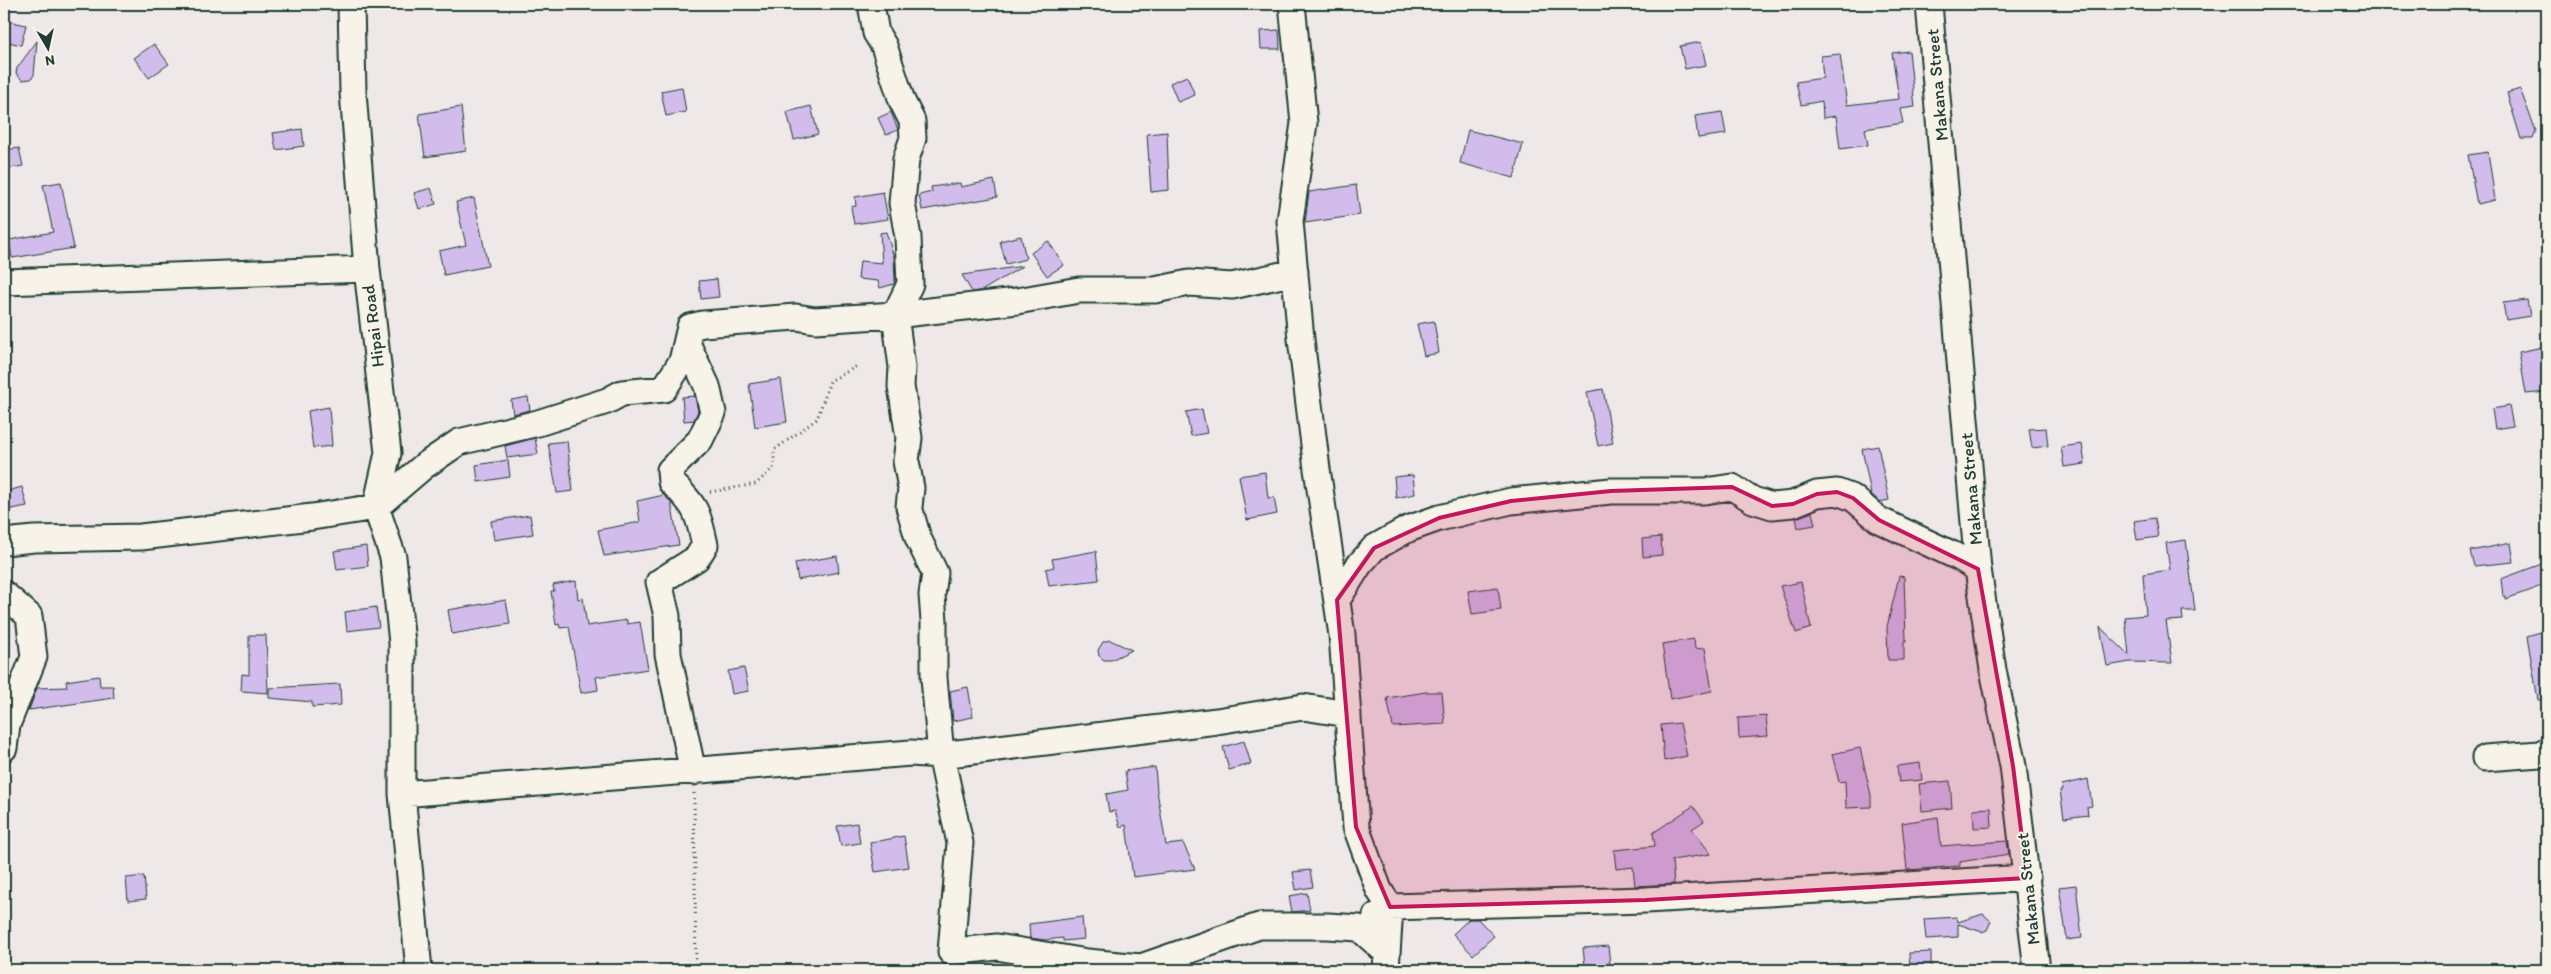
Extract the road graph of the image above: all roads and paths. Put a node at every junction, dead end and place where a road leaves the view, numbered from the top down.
1 (351, 4) edge
2 (871, 4) edge
3 (1292, 4) edge
4 (1929, 4) edge
5 (366, 269) junction
6 (1295, 272) junction
7 (4, 282) edge
8 (895, 315) junction
9 (687, 343) junction
10 (859, 365) dead end
11 (691, 501) junction
12 (376, 507) junction
13 (4, 542) edge
14 (1978, 569) junction
15 (4, 594) edge
16 (1337, 600) junction
17 (1348, 714) junction
18 (4, 748) edge
19 (2547, 750) edge
20 (941, 755) junction
21 (2485, 758) dead end
22 (693, 772) junction
23 (402, 794) junction
24 (2027, 878) junction
25 (1390, 907) junction
26 (1359, 928) junction
27 (952, 961) edge
28 (1386, 961) edge
29 (419, 970) edge
30 (696, 970) edge
31 (2037, 970) edge

1 - 5 street, Hipai Road
2 - 8 street
3 - 6 street
4 - 14 street, Makana Street
5 - 7 street
5 - 12 street, Hipai Road
6 - 8 street
6 - 16 street
8 - 9 street
8 - 20 street
9 - 11 street
9 - 12 street
10 - 11 path
11 - 22 street
12 - 13 street
12 - 23 street
14 - 16 street
14 - 24 street, Makana Street
15 - 18 street
16 - 17 street
17 - 20 street
17 - 25 street
19 - 21 street
20 - 22 street
20 - 27 street
22 - 23 street
22 - 30 path
23 - 29 street
24 - 25 street
24 - 31 street, Makana Street
25 - 26 street
25 - 28 street
26 - 27 street
26 - 28 street

